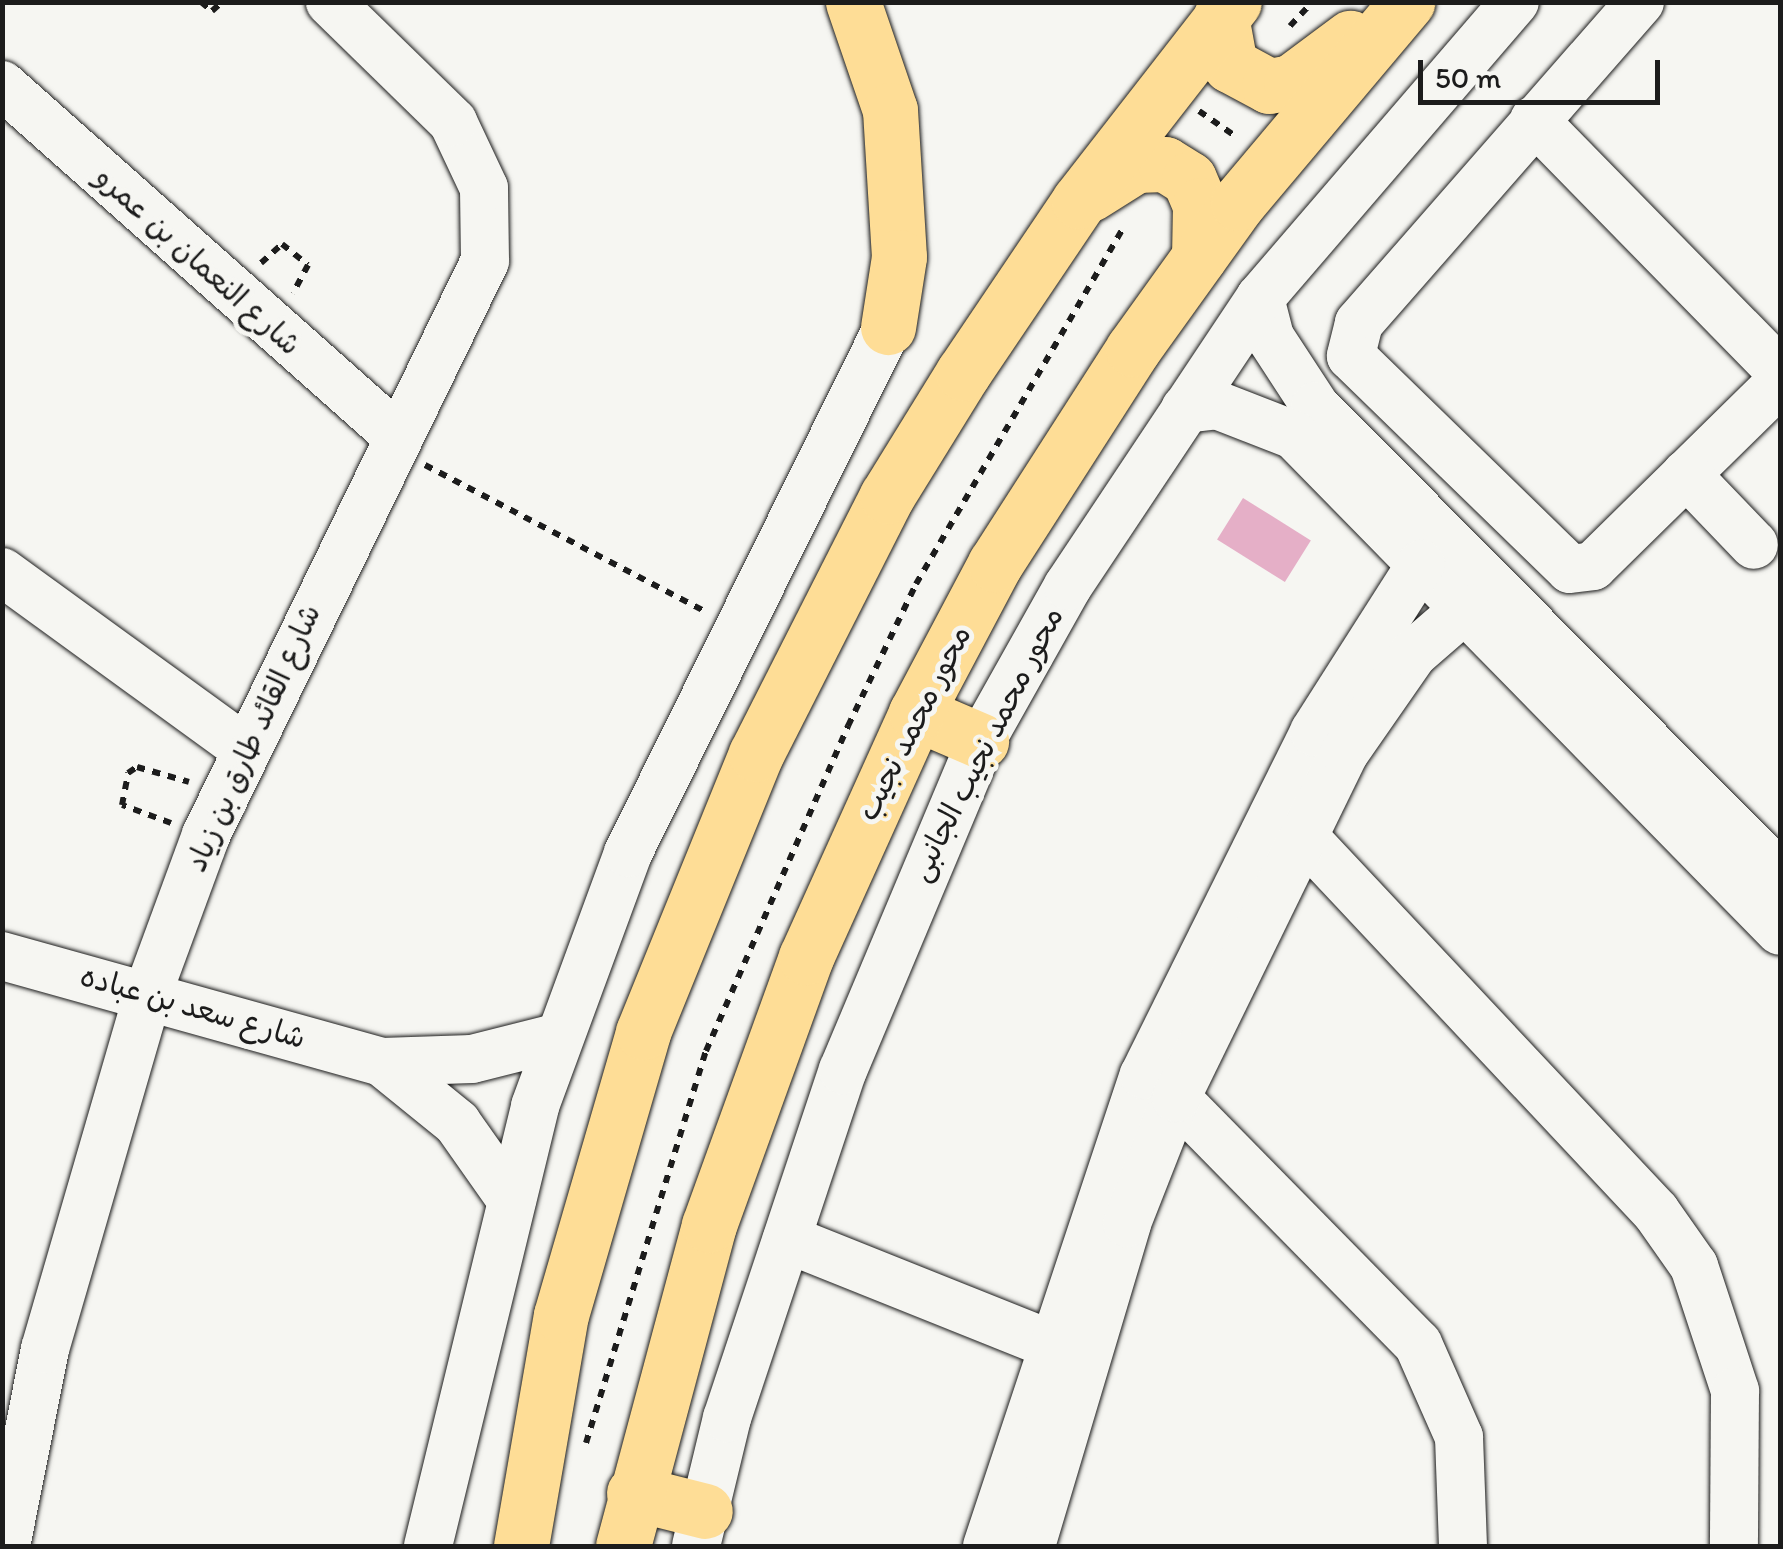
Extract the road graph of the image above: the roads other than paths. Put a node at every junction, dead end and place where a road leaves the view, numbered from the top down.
1 (330, 2) edge
2 (853, 2) edge
3 (1396, 2) edge
4 (1407, 2) edge
5 (1516, 2) edge
6 (1640, 2) edge
7 (1228, 9) edge
8 (2, 86) edge
9 (1534, 120) junction
10 (1079, 201) junction
11 (1198, 257) junction
12 (1260, 298) junction
13 (888, 327) joint
14 (1780, 371) edge
15 (1780, 382) edge
16 (1186, 409) junction
17 (391, 440) junction
18 (1686, 474) junction
19 (1754, 545) dead end
20 (1421, 564) junction
21 (2, 572) edge
22 (1465, 609) junction
23 (916, 713) junction
24 (981, 741) junction
25 (242, 747) junction
26 (1304, 837) junction
27 (1780, 875) edge
28 (1780, 931) edge
29 (2, 956) edge
30 (149, 990) junction
31 (560, 1037) junction
32 (382, 1062) junction
33 (1176, 1098) junction
34 (512, 1201) junction
35 (786, 1239) junction
36 (24, 1344) edge
37 (1069, 1352) junction
38 (634, 1493) junction
39 (701, 1529) edge
40 (6, 1546) edge
41 (428, 1546) edge
42 (521, 1546) edge
43 (623, 1546) edge
44 (987, 1546) edge
45 (1031, 1546) edge
46 (1463, 1546) edge
47 (1734, 1546) edge

1 - 17 street, شارع القائد طارق بن زياد
2 - 13 main road
3 - 7 main road
4 - 11 main road, محور محمد نجيب
5 - 12 street, محور محمد نجيب الجانبى
6 - 9 street
7 - 10 main road
8 - 17 street, شارع النعمان بن عمرو
9 - 14 street
9 - 18 street
10 - 11 main road
10 - 42 main road
11 - 23 main road, محور محمد نجيب
12 - 16 street, محور محمد نجيب الجانبى
12 - 27 street
13 - 31 street
15 - 18 street
16 - 20 street
16 - 24 street, محور محمد نجيب الجانبى
17 - 25 street, شارع القائد طارق بن زياد
18 - 19 street
20 - 22 street
20 - 37 street
21 - 25 street
22 - 26 street
22 - 28 street
23 - 24 main road
23 - 38 main road, محور محمد نجيب
24 - 35 street, محور محمد نجيب الجانبى
25 - 30 street, شارع القائد طارق بن زياد
26 - 33 street
26 - 47 street
29 - 30 street, شارع سعد بن عباده
30 - 32 street, شارع سعد بن عباده
30 - 36 street, شارع القائد طارق بن زياد
31 - 32 street, شارع سعد بن عباده
31 - 34 street
32 - 34 street, شارع سعد بن عباده
33 - 37 street
33 - 46 street
34 - 41 street
35 - 37 street
35 - 39 street, محور محمد نجيب الجانبى
36 - 40 street, شارع القائد طارق بن زياد
37 - 44 street
37 - 45 street
38 - 39 main road
38 - 43 main road, محور محمد نجيب

